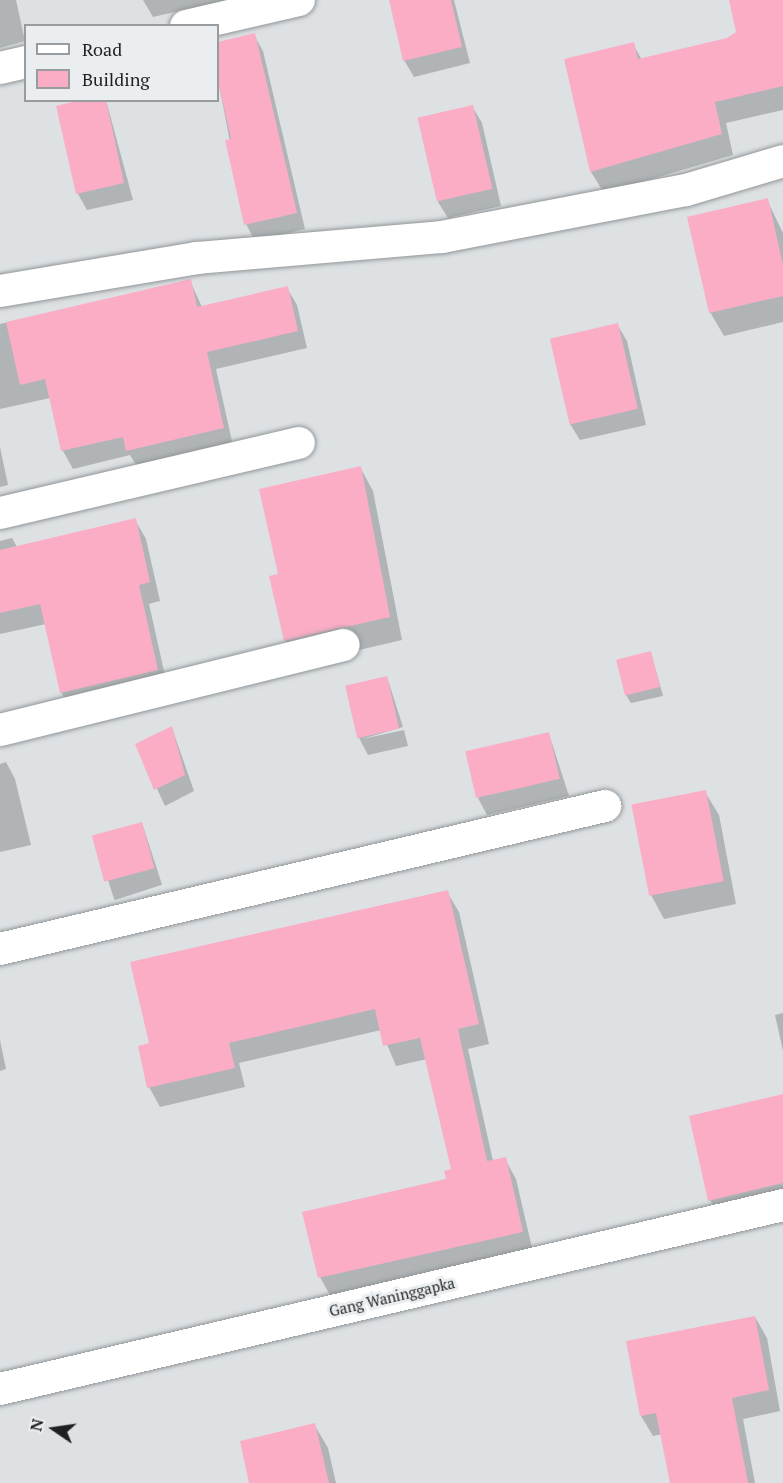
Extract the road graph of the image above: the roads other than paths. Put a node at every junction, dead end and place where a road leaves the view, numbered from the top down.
1 (299, 0) edge
2 (195, 24) edge
3 (24, 62) edge
4 (0, 68) edge
5 (783, 161) edge
6 (0, 291) edge
7 (299, 443) dead end
8 (0, 513) edge
9 (344, 645) dead end
10 (0, 730) edge
11 (606, 806) dead end
12 (0, 949) edge
13 (783, 1205) edge
14 (0, 1389) edge

1 - 2 street
3 - 4 street
5 - 6 street
7 - 8 street
9 - 10 street
11 - 12 street
13 - 14 street, Gang Waninggapka

